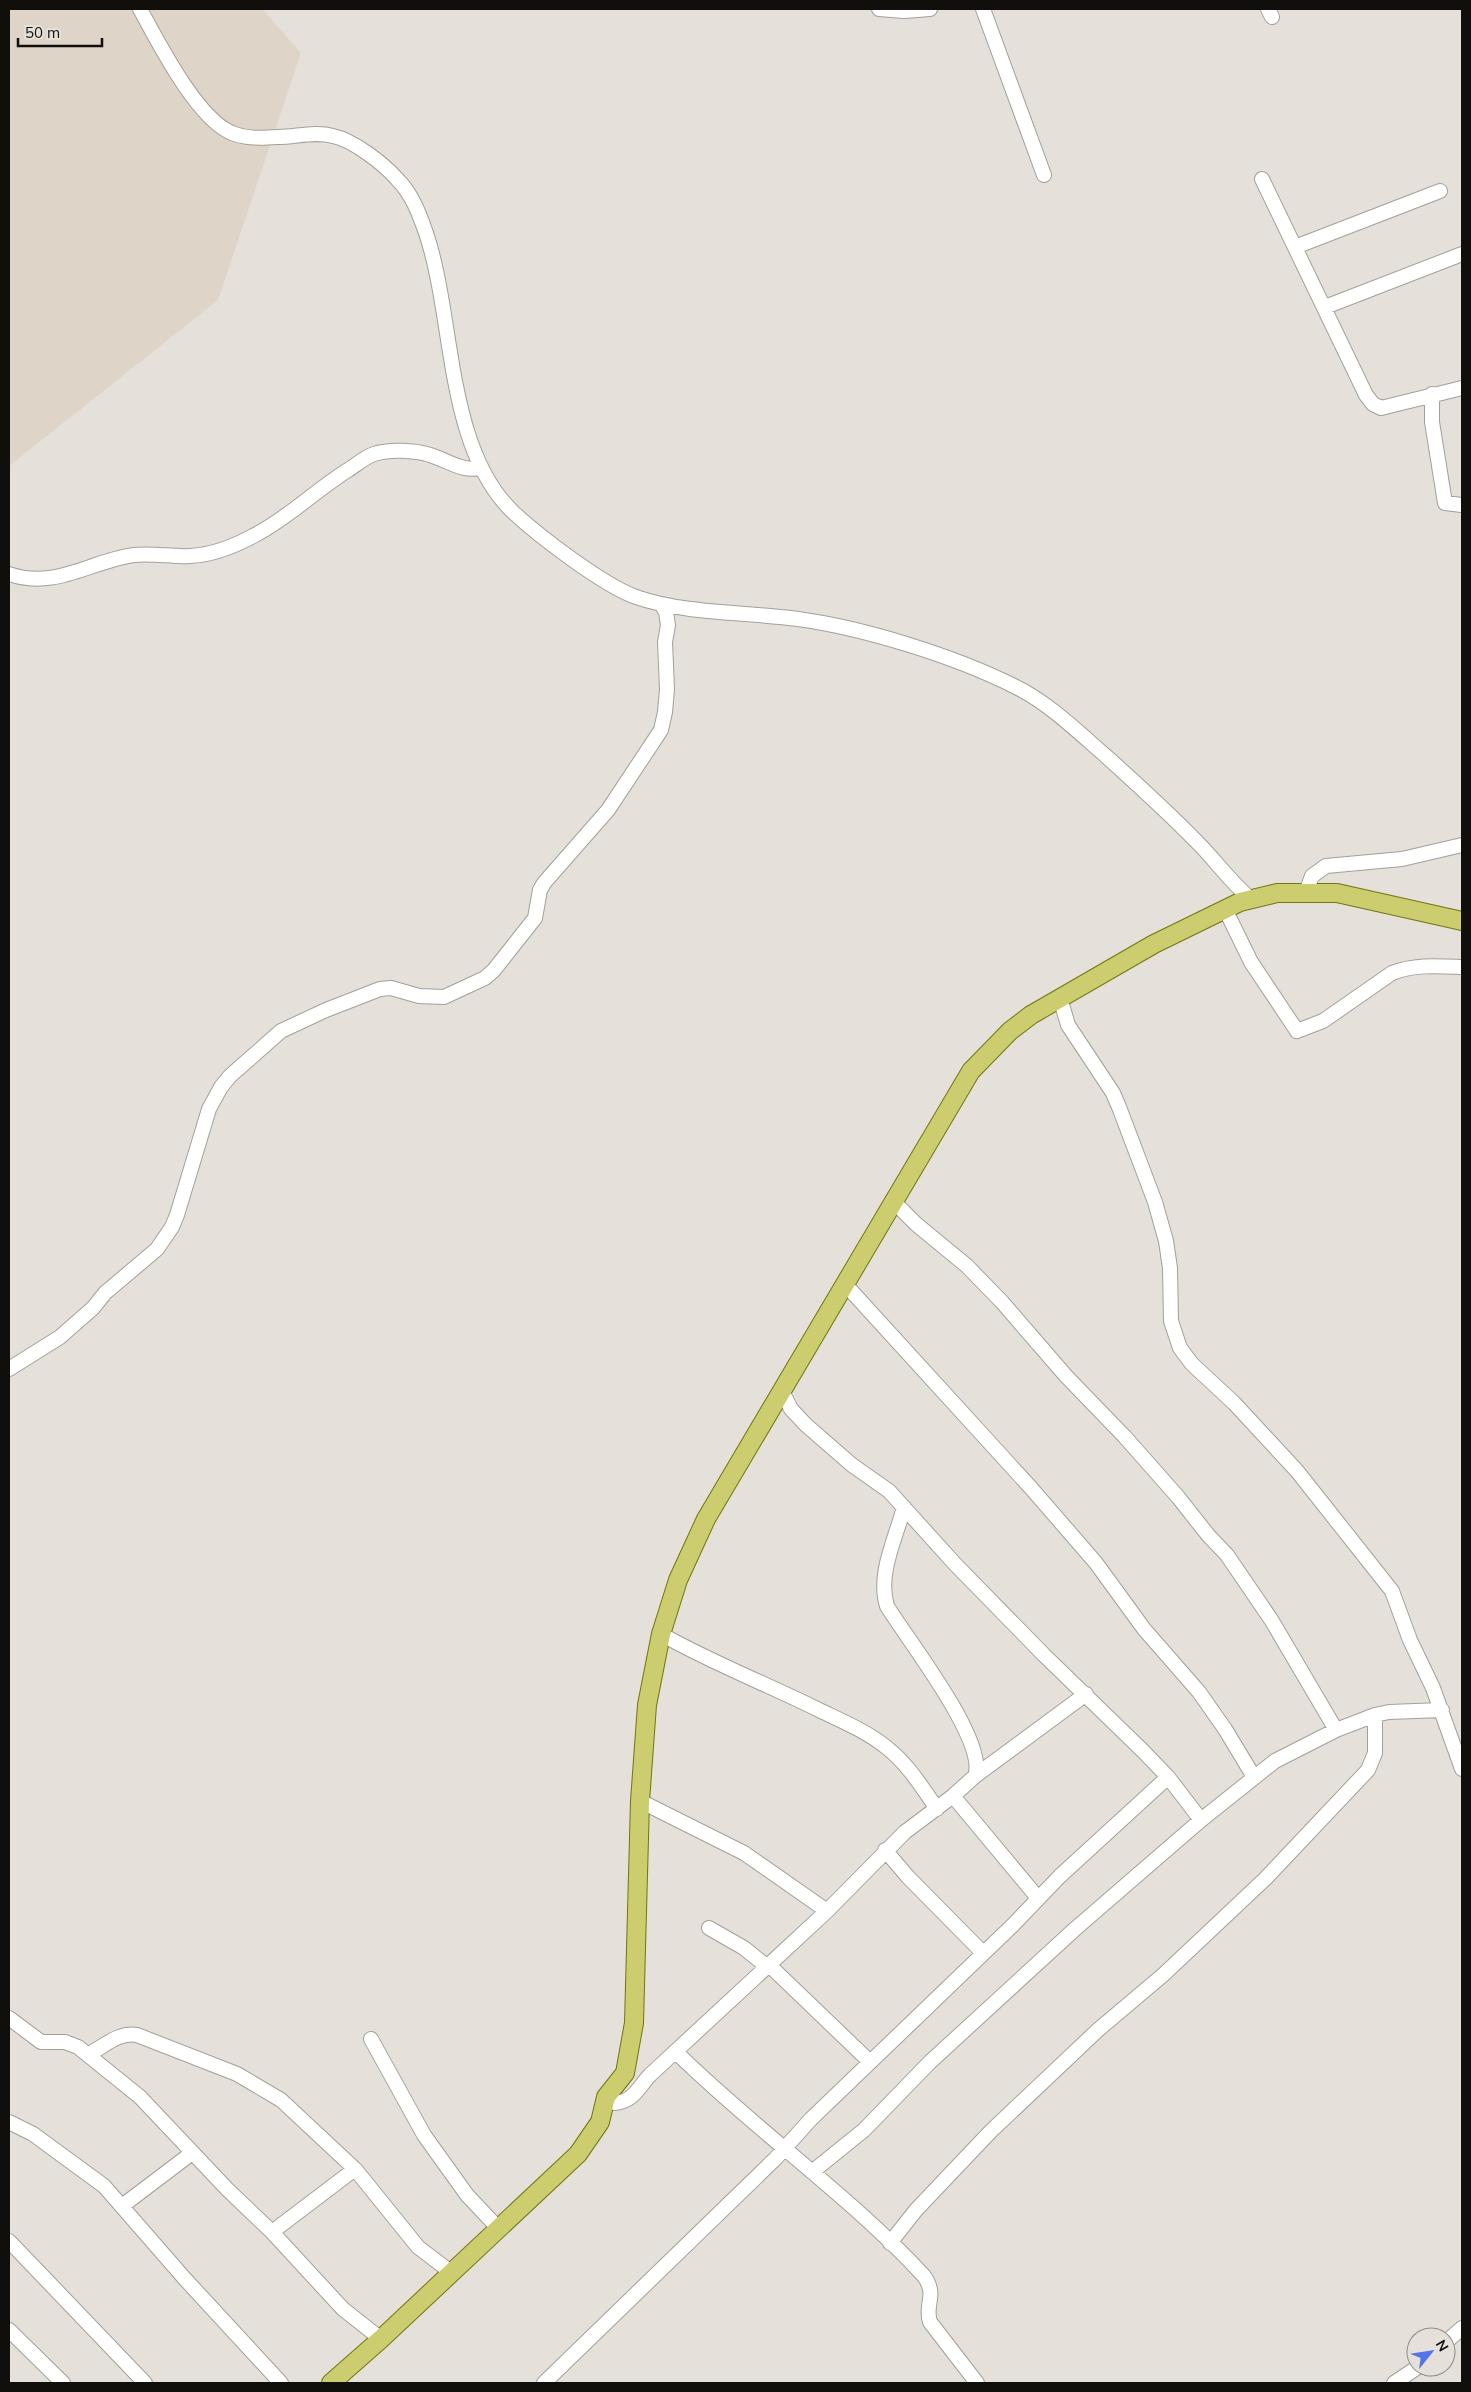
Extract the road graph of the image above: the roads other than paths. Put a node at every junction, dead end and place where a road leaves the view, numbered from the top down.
1 (140, 9) edge
2 (879, 9) edge
3 (930, 9) edge
4 (983, 9) edge
5 (1044, 175) dead end
6 (1262, 179) dead end
7 (1440, 191) dead end
8 (1295, 247) junction
9 (1462, 254) edge
10 (1325, 307) junction
11 (1462, 388) edge
12 (1432, 394) junction
13 (480, 468) junction
14 (1462, 505) edge
15 (9, 574) edge
16 (661, 604) junction
17 (684, 608) junction
18 (668, 625) junction
19 (1462, 845) edge
20 (1306, 892) junction
21 (1252, 900) junction
22 (1224, 909) junction
23 (1462, 920) edge
24 (1462, 967) edge
25 (1060, 998) junction
26 (893, 1201) junction
27 (844, 1283) junction
28 (9, 1369) edge
29 (782, 1391) junction
30 (904, 1507) junction
31 (661, 1634) junction
32 (1086, 1694) junction
33 (1442, 1710) junction
34 (1375, 1716) junction
35 (1336, 1730) junction
36 (1462, 1770) edge
37 (975, 1776) junction
38 (1168, 1777) junction
39 (1254, 1777) junction
40 (953, 1796) junction
41 (640, 1801) junction
42 (936, 1808) junction
43 (1201, 1820) junction
44 (885, 1850) junction
45 (1038, 1898) junction
46 (827, 1911) junction
47 (709, 1928) dead end
48 (983, 1953) junction
49 (768, 1964) junction
50 (9, 2018) edge
51 (371, 2039) dead end
52 (676, 2052) junction
53 (88, 2054) junction
54 (870, 2062) junction
55 (606, 2097) junction
56 (9, 2122) edge
57 (783, 2149) junction
58 (192, 2153) junction
59 (355, 2169) junction
60 (812, 2172) junction
61 (122, 2206) junction
62 (499, 2229) junction
63 (272, 2232) junction
64 (9, 2241) edge
65 (890, 2243) junction
66 (452, 2273) junction
67 (9, 2330) edge
68 (381, 2339) junction
69 (1406, 2375) edge
70 (63, 2383) edge
71 (145, 2383) edge
72 (281, 2383) edge
73 (331, 2383) edge
74 (544, 2383) edge
75 (977, 2383) edge
76 (1394, 2383) edge

1 - 13 street
2 - 3 street
4 - 5 street
6 - 8 street
7 - 8 street
8 - 10 street
9 - 10 street
10 - 12 street
11 - 12 street
12 - 14 street
13 - 15 street
13 - 16 street
16 - 17 street
16 - 18 street
17 - 18 street
17 - 21 street
18 - 28 street
19 - 20 street
20 - 21 main road
20 - 23 main road
21 - 22 main road
22 - 24 street
22 - 25 main road
25 - 26 main road
25 - 33 street
26 - 27 main road
26 - 35 street
27 - 29 main road
27 - 39 street
29 - 30 street
29 - 31 main road
30 - 32 street
30 - 37 street
31 - 41 main road
31 - 42 street
32 - 37 street
32 - 38 street
33 - 34 street
33 - 36 street
34 - 35 street
34 - 65 street
35 - 39 street
37 - 40 street
38 - 43 street
38 - 45 street
39 - 43 street
40 - 42 street
40 - 45 street
41 - 46 street
41 - 55 main road
42 - 44 street
43 - 60 street
44 - 46 street
44 - 48 street
45 - 48 street
46 - 49 street
47 - 49 street
48 - 54 street
49 - 52 street
49 - 54 street
50 - 53 street
51 - 62 street
52 - 55 street
52 - 57 street
53 - 58 street
53 - 59 street
54 - 57 street
55 - 62 main road
56 - 61 street
57 - 60 street
57 - 74 street
58 - 61 street
58 - 63 street
59 - 63 street
59 - 66 street
60 - 65 street
61 - 72 street
62 - 66 main road
63 - 68 street
64 - 71 street
65 - 75 street
66 - 68 main road
67 - 70 street
68 - 73 main road
69 - 76 street

